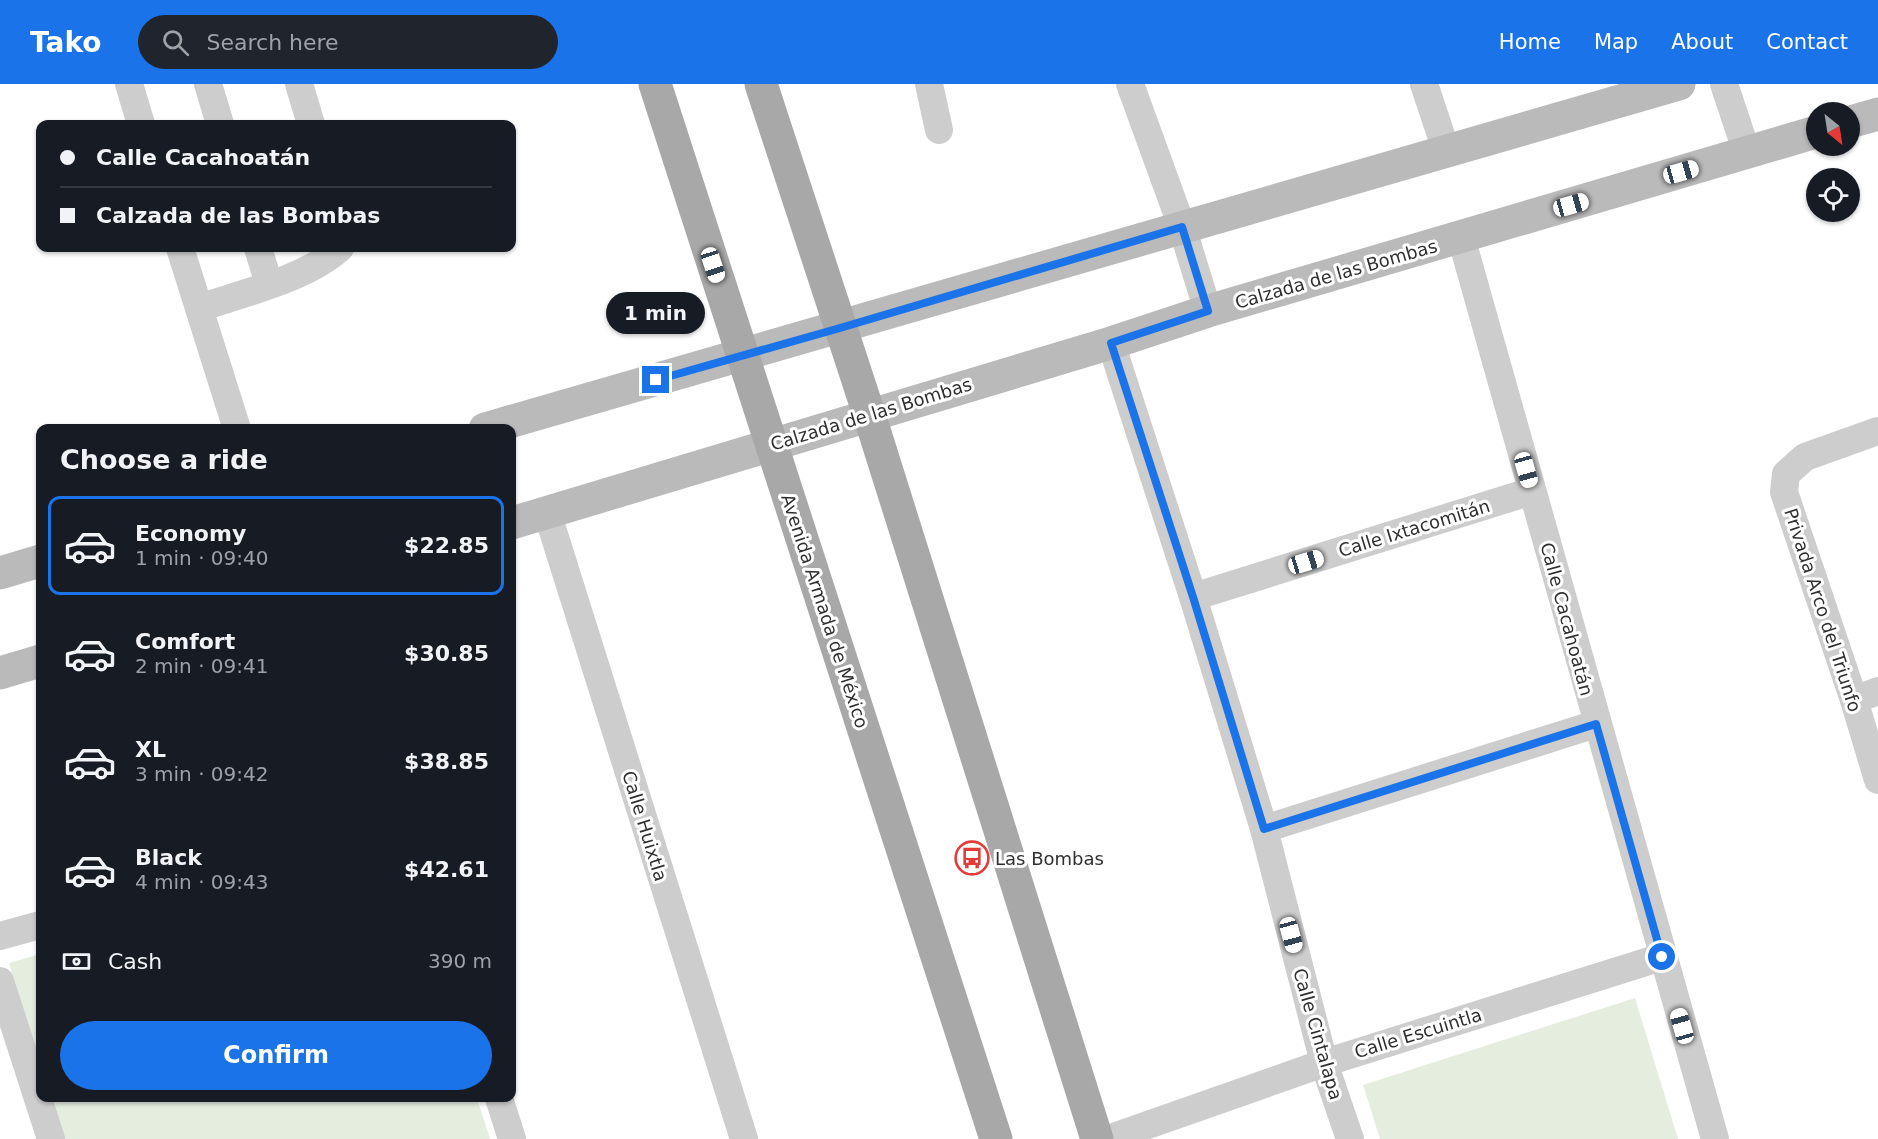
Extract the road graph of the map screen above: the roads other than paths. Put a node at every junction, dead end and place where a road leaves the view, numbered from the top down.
1 (129, 84) edge
2 (208, 84) edge
3 (299, 84) edge
4 (655, 84) edge
5 (761, 84) edge
6 (929, 84) edge
7 (1130, 84) edge
8 (1424, 84) edge
9 (1679, 84) edge
10 (1724, 84) edge
11 (1878, 114) edge
12 (1860, 119) edge
13 (140, 120) edge
14 (219, 120) edge
15 (310, 120) edge
16 (939, 130) dead end
17 (1806, 135) edge
18 (1447, 153) junction
19 (1747, 153) junction
20 (1182, 227) junction
21 (1461, 237) junction
22 (181, 252) edge
23 (259, 252) edge
24 (335, 252) edge
25 (269, 284) junction
26 (199, 308) junction
27 (1208, 311) junction
28 (840, 328) junction
29 (1111, 343) junction
30 (741, 355) junction
31 (869, 414) junction
32 (235, 424) edge
33 (502, 424) edge
34 (1878, 431) edge
35 (772, 444) junction
36 (1532, 491) junction
37 (547, 512) junction
38 (516, 522) edge
39 (36, 562) edge
40 (0, 573) edge
41 (1193, 597) junction
42 (36, 662) edge
43 (0, 673) edge
44 (1866, 696) edge
45 (1596, 724) junction
46 (1878, 780) edge
47 (1264, 829) junction
48 (36, 926) edge
49 (0, 936) edge
50 (1662, 957) junction
51 (0, 981) edge
52 (1324, 1063) junction
53 (36, 1093) edge
54 (39, 1102) edge
55 (500, 1102) edge
56 (51, 1139) edge
57 (512, 1139) edge
58 (744, 1139) edge
59 (996, 1139) edge
60 (1097, 1139) edge
61 (1108, 1139) edge
62 (1350, 1139) edge
63 (1714, 1139) edge

1 - 13 street
2 - 14 street
3 - 15 street
4 - 30 main road, Avenida Armada de México
5 - 28 main road
6 - 16 street
7 - 20 street
8 - 18 street
9 - 18 main road
10 - 19 street
11 - 12 main road
17 - 19 main road, Calzada de las Bombas
18 - 20 main road
19 - 21 main road, Calzada de las Bombas
20 - 27 street
20 - 28 main road
21 - 27 main road, Calzada de las Bombas
21 - 36 street, Calle Cacahoatán
22 - 26 street
23 - 25 street
24 - 25 street
25 - 26 street
26 - 32 street
27 - 29 main road, Calzada de las Bombas
28 - 30 main road
28 - 31 main road
29 - 31 main road, Calzada de las Bombas
29 - 41 street, Calle Cintalapa
30 - 33 main road
30 - 35 main road, Avenida Armada de México
31 - 35 main road, Calzada de las Bombas
31 - 60 main road
34 - 44 street, Privada Arco del Triunfo
35 - 37 main road, Calzada de las Bombas
35 - 59 main road, Avenida Armada de México
36 - 41 street, Calle Ixtacomitán
36 - 45 street, Calle Cacahoatán
37 - 38 main road, Calzada de las Bombas
37 - 58 street, Calle Huixtla
39 - 40 main road
41 - 47 street, Calle Cintalapa
42 - 43 main road
44 - 46 street, Privada Arco del Triunfo
45 - 47 street
45 - 50 street, Calle Cacahoatán
47 - 52 street, Calle Cintalapa
48 - 49 street
50 - 52 street, Calle Escuintla
50 - 63 street, Calle Cacahoatán
51 - 53 street
52 - 61 street, Calle Escuintla
52 - 62 street, Calle Cintalapa
54 - 56 street
55 - 57 street

